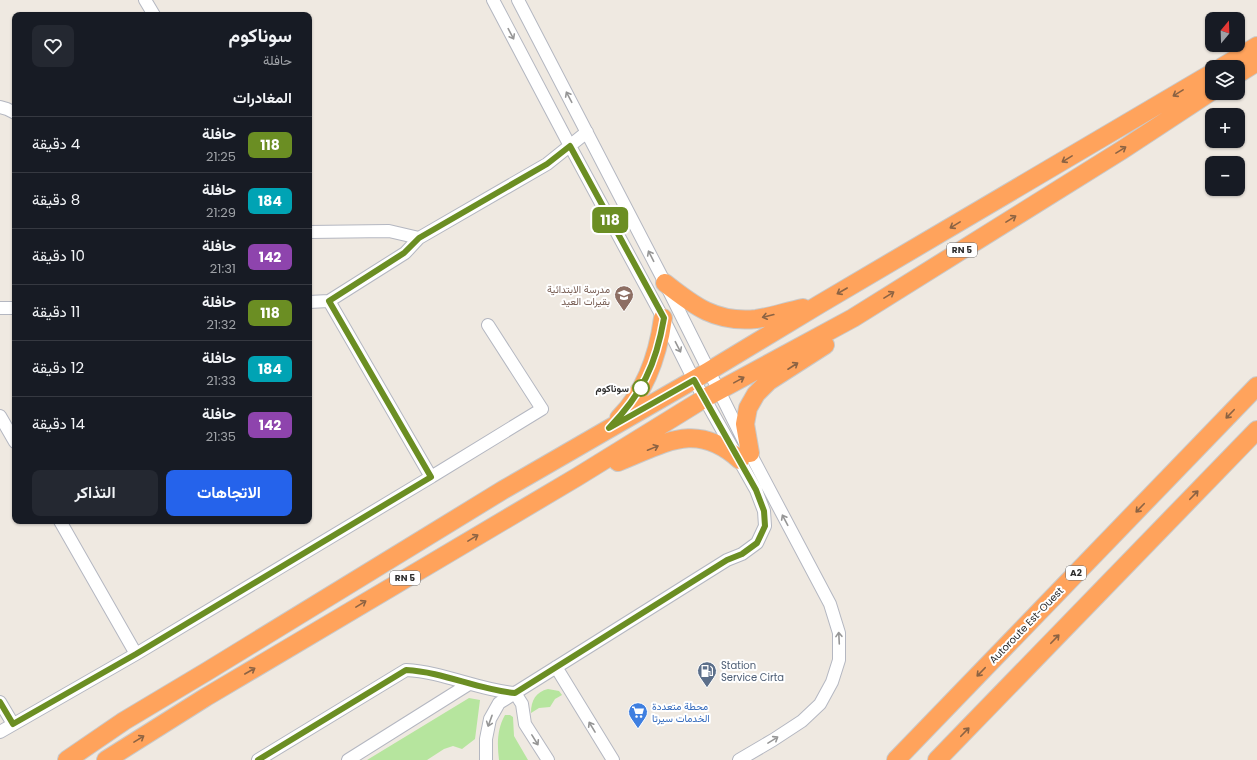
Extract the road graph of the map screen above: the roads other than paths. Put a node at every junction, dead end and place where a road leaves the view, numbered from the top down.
1 (145, 0) edge
2 (493, 0) edge
3 (518, 0) edge
4 (152, 12) edge
5 (1257, 46) edge
6 (1234, 60) edge
7 (1257, 62) edge
8 (1245, 70) edge
9 (1205, 77) edge
10 (1205, 96) edge
11 (0, 107) edge
12 (12, 112) edge
13 (587, 132) junction
14 (570, 146) junction
15 (312, 232) edge
16 (419, 238) junction
17 (665, 283) junction
18 (329, 301) junction
19 (312, 302) edge
20 (820, 304) junction
21 (0, 308) edge
22 (12, 308) edge
23 (664, 318) junction
24 (853, 318) junction
25 (488, 325) dead end
26 (702, 376) junction
27 (1257, 386) edge
28 (712, 394) junction
29 (0, 416) edge
30 (609, 428) junction
31 (1257, 430) edge
32 (12, 437) edge
33 (745, 457) junction
34 (431, 477) junction
35 (577, 477) junction
36 (62, 524) edge
37 (136, 654) junction
38 (556, 667) junction
39 (469, 684) junction
40 (515, 693) junction
41 (0, 702) edge
42 (13, 724) junction
43 (0, 732) edge
44 (67, 760) edge
45 (106, 760) edge
46 (258, 760) edge
47 (348, 760) edge
48 (486, 760) edge
49 (548, 760) edge
50 (613, 760) edge
51 (739, 760) edge
52 (896, 760) edge
53 (938, 760) edge

1 - 4 street
2 -> 14 street
13 -> 3 street
5 - 6 highway
7 - 8 highway
9 -> 20 highway, RN 5
24 -> 10 highway, RN 5
11 - 12 street
13 - 14 street
17 -> 13 street
14 - 16 street
14 - 23 street
15 - 16 street
16 - 18 street
20 -> 17 highway
17 - 26 street
18 - 19 street
18 - 34 street
20 - 26 highway, RN 5
21 - 22 street
23 -> 26 street
23 - 30 highway
28 -> 24 highway, RN 5
33 -> 24 highway
25 - 34 street
26 - 28 street
26 - 28 street
26 - 30 highway, RN 5
27 -> 52 highway, Autoroute Est-Ouest / A2
28 - 33 street
28 - 35 highway, RN 5
29 - 32 street
30 - 44 highway, RN 5
53 -> 31 highway
35 -> 33 highway
33 - 38 street
51 -> 33 street
34 - 37 street
45 -> 35 highway, RN 5
36 - 37 street
37 - 42 street
38 - 40 street
50 -> 38 street
39 - 40 street
39 - 46 street
39 - 47 street
40 -> 48 street
40 -> 49 street
41 - 42 street
42 - 43 street

